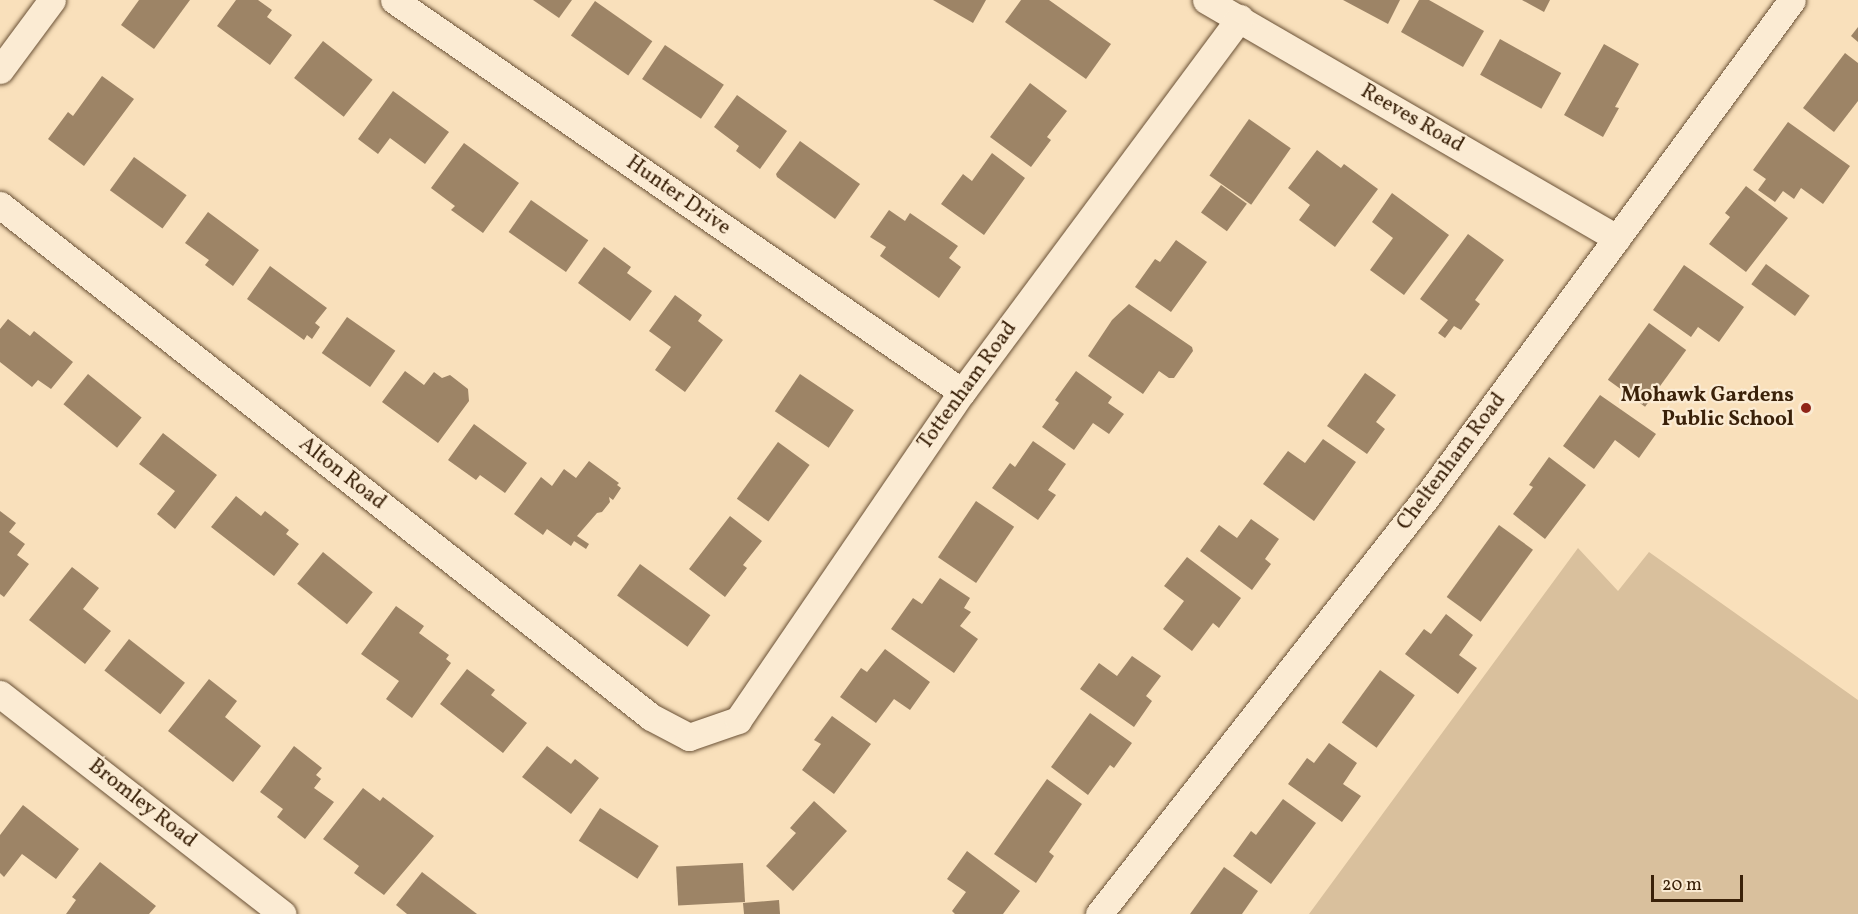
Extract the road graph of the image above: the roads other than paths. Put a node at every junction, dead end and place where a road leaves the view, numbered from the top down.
1 (52, 0) edge
2 (394, 0) edge
3 (1206, 0) edge
4 (1792, 0) edge
5 (1240, 18) junction
6 (0, 70) edge
7 (0, 205) edge
8 (1617, 238) junction
9 (962, 393) junction
10 (0, 694) edge
11 (689, 737) joint
12 (283, 914) edge
13 (1099, 914) edge

1 - 6 street
2 - 9 street, Hunter Drive
3 - 5 street, Reeves Road
4 - 8 street, Cheltenham Road
5 - 8 street, Reeves Road
5 - 9 street, Tottenham Road
7 - 11 street, Alton Road
8 - 13 street, Cheltenham Road
9 - 11 street, Tottenham Road
10 - 12 street, Bromley Road

